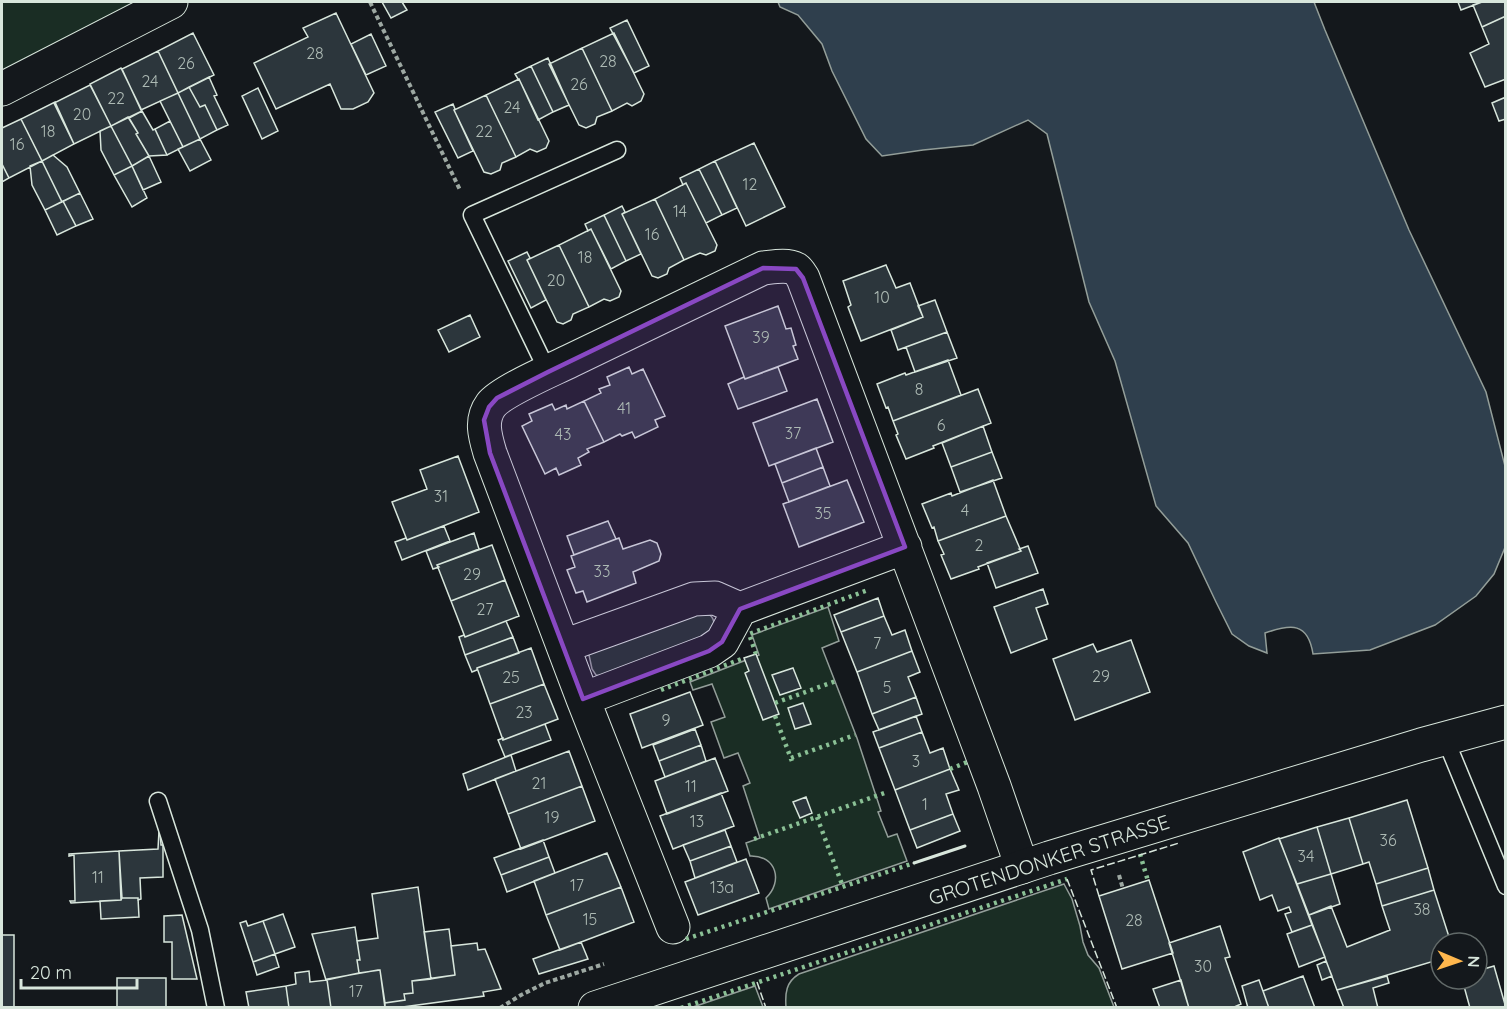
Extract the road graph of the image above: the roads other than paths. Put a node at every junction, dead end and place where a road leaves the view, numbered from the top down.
1 (171, 2) edge
2 (2, 88) edge
3 (617, 150) dead end
4 (548, 372) junction
5 (905, 547) junction
6 (740, 609) junction
7 (564, 646) junction
8 (583, 699) junction
9 (1506, 722) edge
10 (1445, 738) junction
11 (158, 801) dead end
12 (1022, 867) junction
13 (1506, 886) edge
14 (673, 927) dead end
15 (216, 1008) edge
16 (595, 1008) edge

1 - 2 street
3 - 4 lane
4 - 5 street
4 - 7 street
5 - 6 street
5 - 12 street
6 - 7 street
6 - 8 street
7 - 8 street
8 - 14 street
9 - 10 street, GROTENDONKER STRASSE
10 - 12 street, GROTENDONKER STRASSE
10 - 13 lane
11 - 15 lane
12 - 16 street, GROTENDONKER STRASSE

